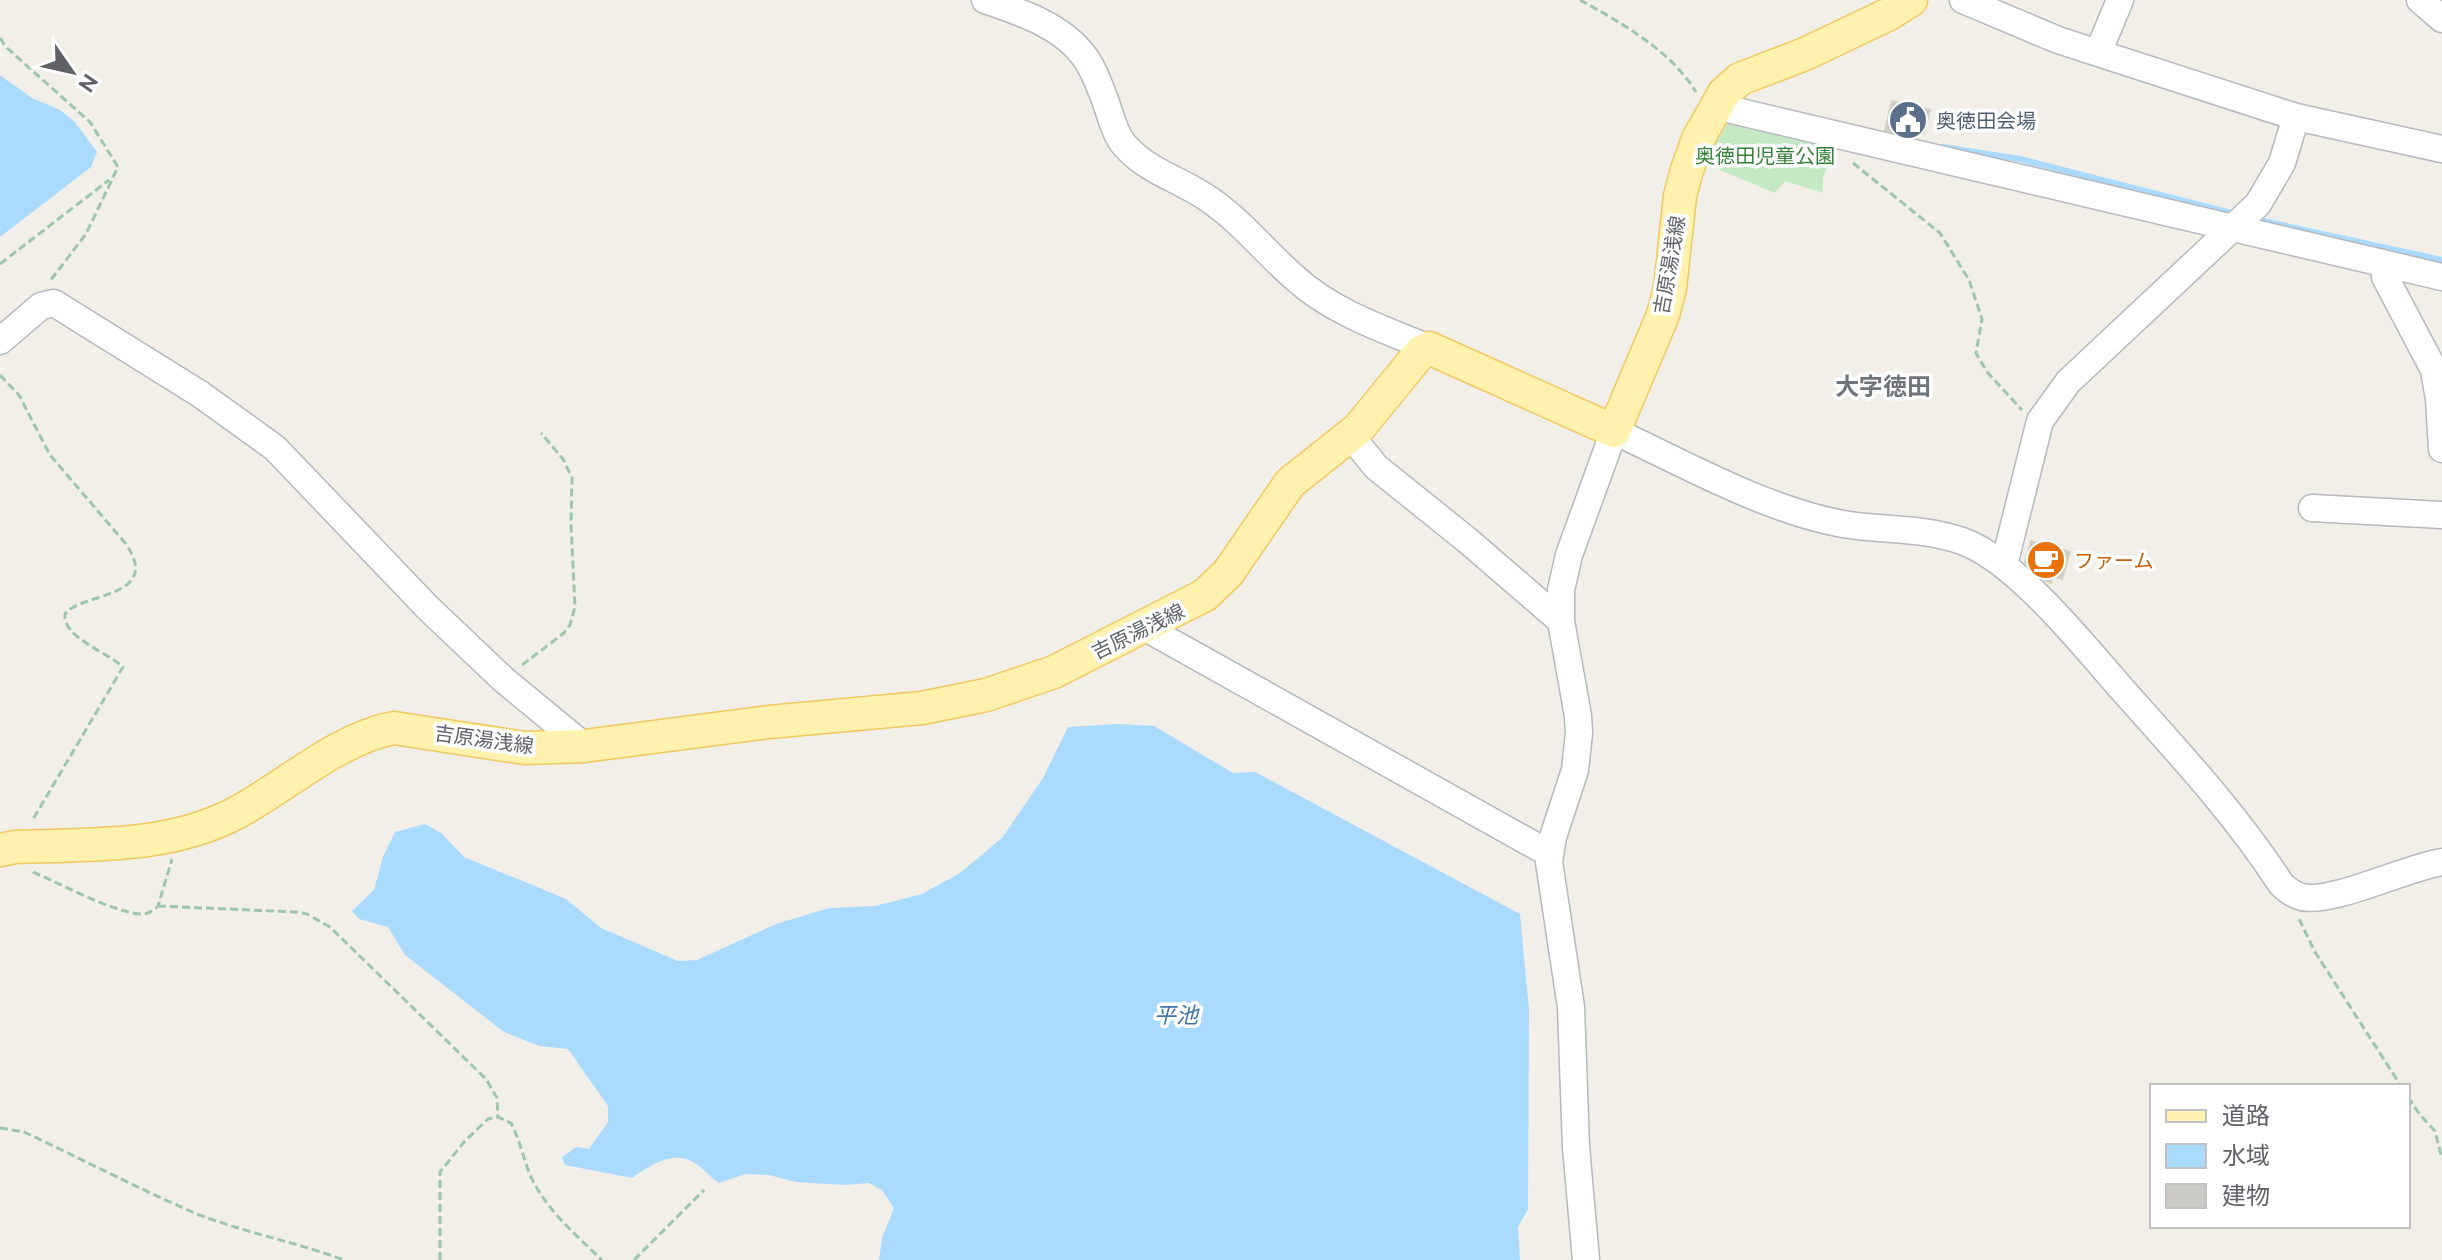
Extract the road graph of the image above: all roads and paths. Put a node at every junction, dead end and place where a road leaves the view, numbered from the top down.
1 (985, 0) edge
2 (1580, 0) edge
3 (1911, 0) edge
4 (1963, 0) edge
5 (2120, 0) edge
6 (2420, 0) edge
7 (2442, 19) edge
8 (0, 38) edge
9 (2098, 53) junction
10 (1712, 111) junction
11 (2296, 117) junction
12 (2442, 149) edge
13 (1853, 163) dead end
14 (115, 174) junction
15 (2234, 228) junction
16 (0, 264) edge
17 (2384, 264) junction
18 (2442, 277) edge
19 (58, 304) junction
20 (0, 341) edge
21 (1429, 348) junction
22 (0, 375) edge
23 (2040, 421) junction
24 (1614, 431) junction
25 (541, 433) dead end
26 (1351, 436) junction
27 (2442, 449) edge
28 (2312, 508) dead end
29 (2442, 515) edge
30 (2004, 565) junction
31 (1561, 621) junction
32 (1146, 628) junction
33 (504, 680) junction
34 (584, 746) junction
35 (31, 823) dead end
36 (176, 836) junction
37 (1550, 854) junction
38 (11, 859) edge
39 (2442, 862) edge
40 (2281, 884) junction
41 (158, 906) junction
42 (2400, 1084) edge
43 (2410, 1100) edge
44 (498, 1117) junction
45 (0, 1128) edge
46 (2442, 1159) edge
47 (704, 1190) dead end
48 (344, 1260) edge
49 (440, 1260) edge
50 (602, 1260) edge
51 (634, 1260) edge
52 (1586, 1260) edge

1 - 21 street
2 - 10 path
3 - 10 main road, 吉原湯浅線
4 - 9 street
5 - 9 street
6 - 7 street
8 - 14 path
9 - 11 street
10 - 15 street
10 - 24 main road, 吉原湯浅線
11 - 12 street
11 - 15 street
13 - 23 path
14 - 16 path
14 - 19 path
15 - 17 street
15 - 23 street
17 - 18 street
17 - 27 street
19 - 20 street
19 - 33 street
21 - 24 main road
21 - 26 main road, 吉原湯浅線
22 - 35 path
23 - 30 street
24 - 30 street
24 - 31 street
25 - 33 path
26 - 31 street
26 - 32 main road, 吉原湯浅線
28 - 29 street
30 - 40 street
31 - 37 street
32 - 34 main road, 吉原湯浅線
32 - 37 street
33 - 34 street
34 - 36 main road, 吉原湯浅線
36 - 38 main road, 吉原湯浅線
36 - 41 path
37 - 52 street
38 - 41 path
39 - 40 street
40 - 42 path
41 - 44 path
43 - 46 path
44 - 49 path
44 - 50 path
45 - 48 path
47 - 51 path

